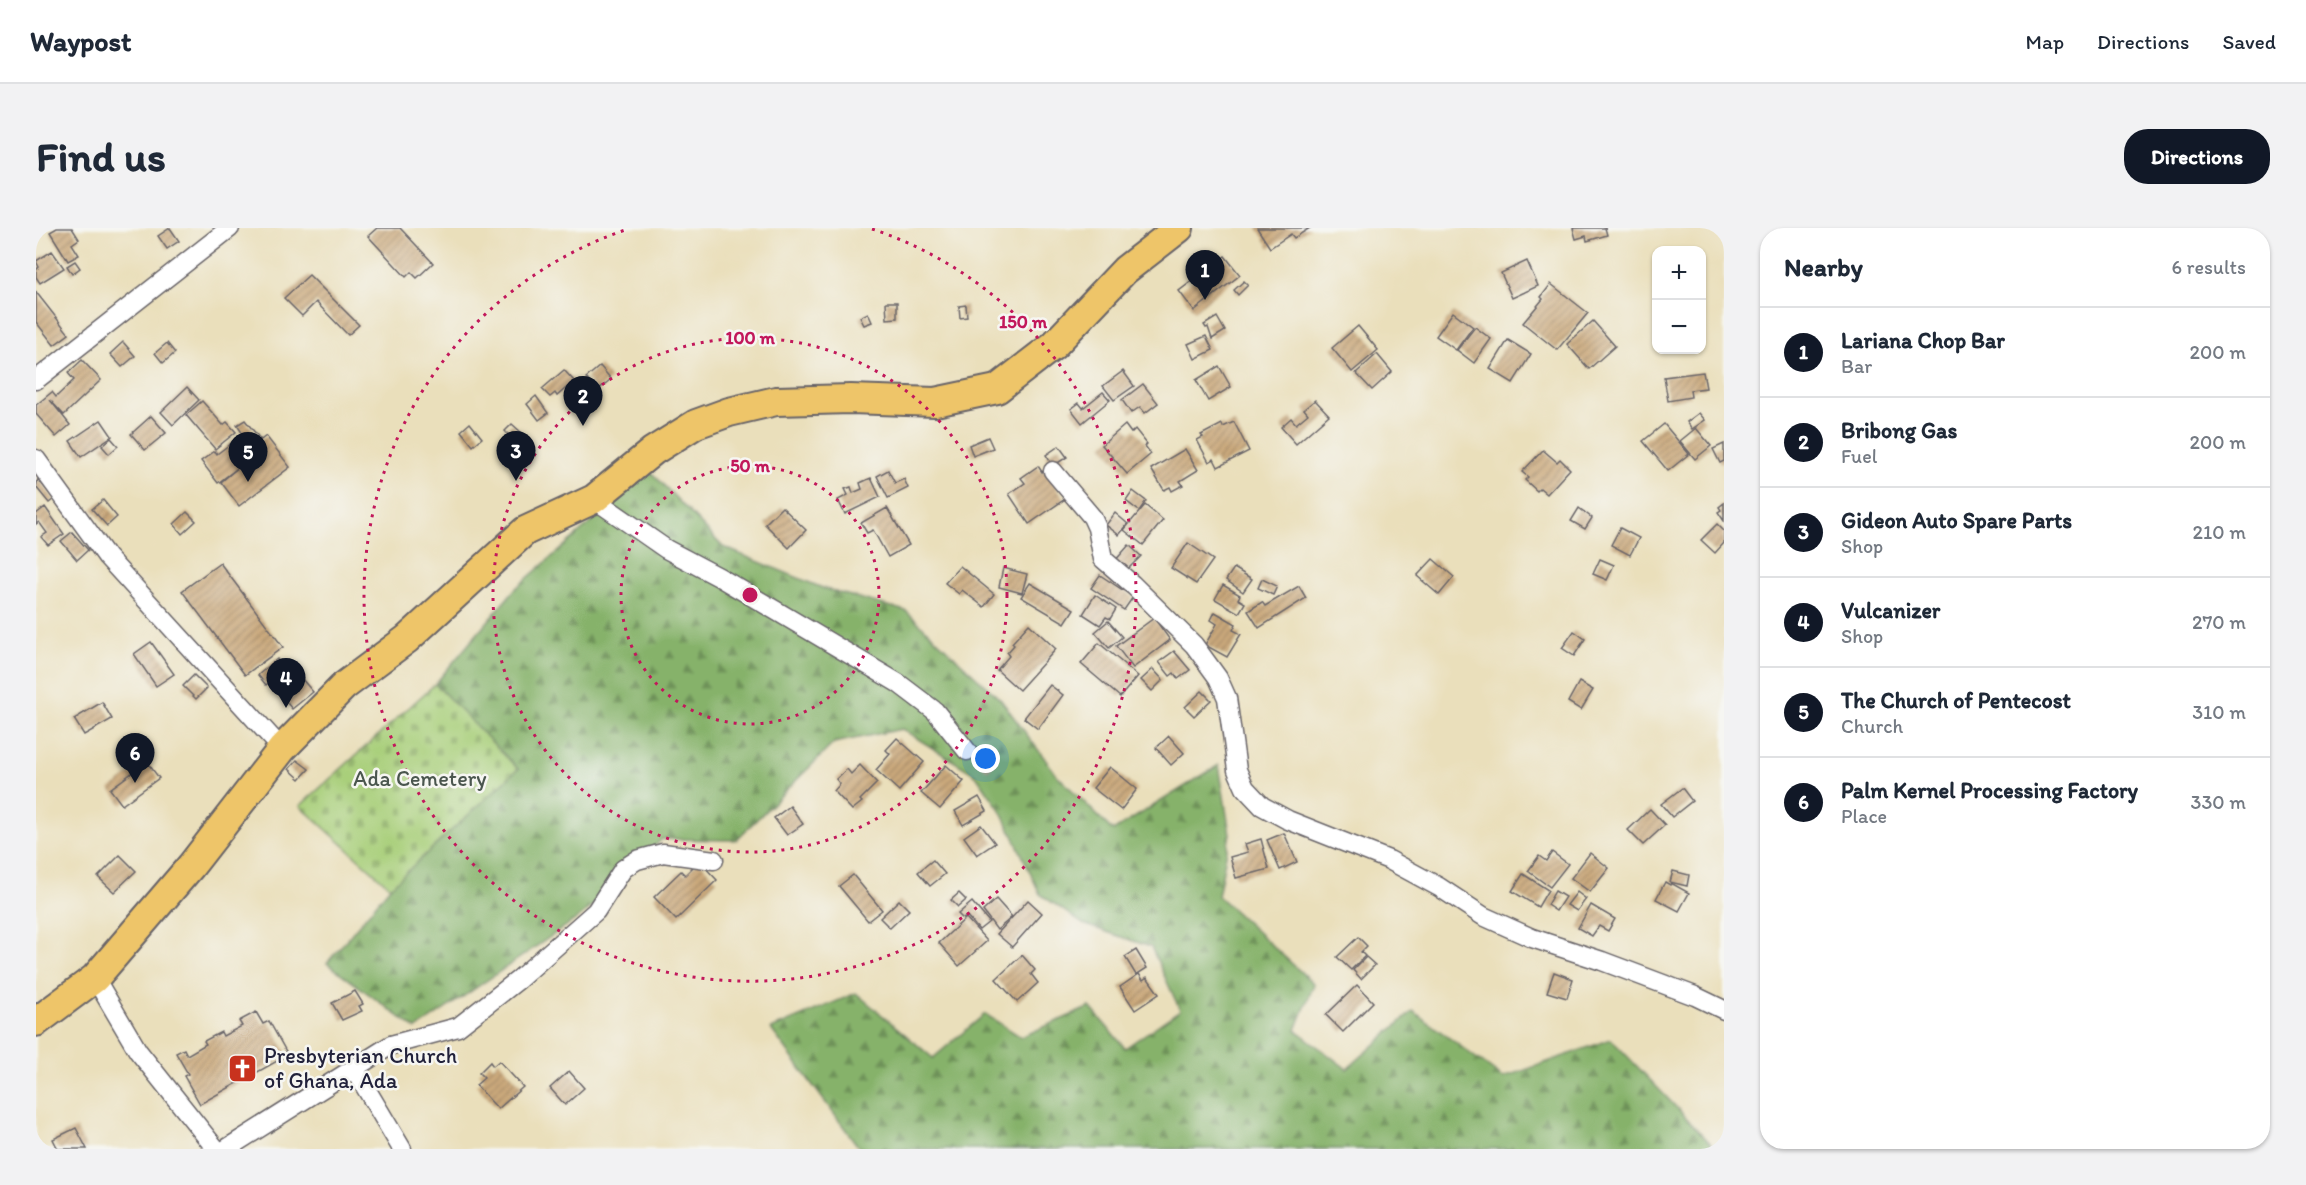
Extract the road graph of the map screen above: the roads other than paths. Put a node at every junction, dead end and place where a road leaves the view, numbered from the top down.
1 (230, 228) edge
2 (1179, 228) edge
3 (36, 380) edge
4 (36, 459) edge
5 (1053, 471) dead end
6 (594, 499) junction
7 (282, 749) junction
8 (967, 751) dead end
9 (714, 860) dead end
10 (95, 978) junction
11 (1724, 1010) edge
12 (36, 1022) edge
13 (355, 1070) junction
14 (216, 1149) edge
15 (226, 1149) edge
16 (402, 1149) edge

1 - 3 street
2 - 6 main road
4 - 7 street
5 - 11 street
6 - 7 main road
6 - 8 street
7 - 10 main road
9 - 13 street
10 - 12 main road
10 - 14 street
13 - 15 street
13 - 16 street

